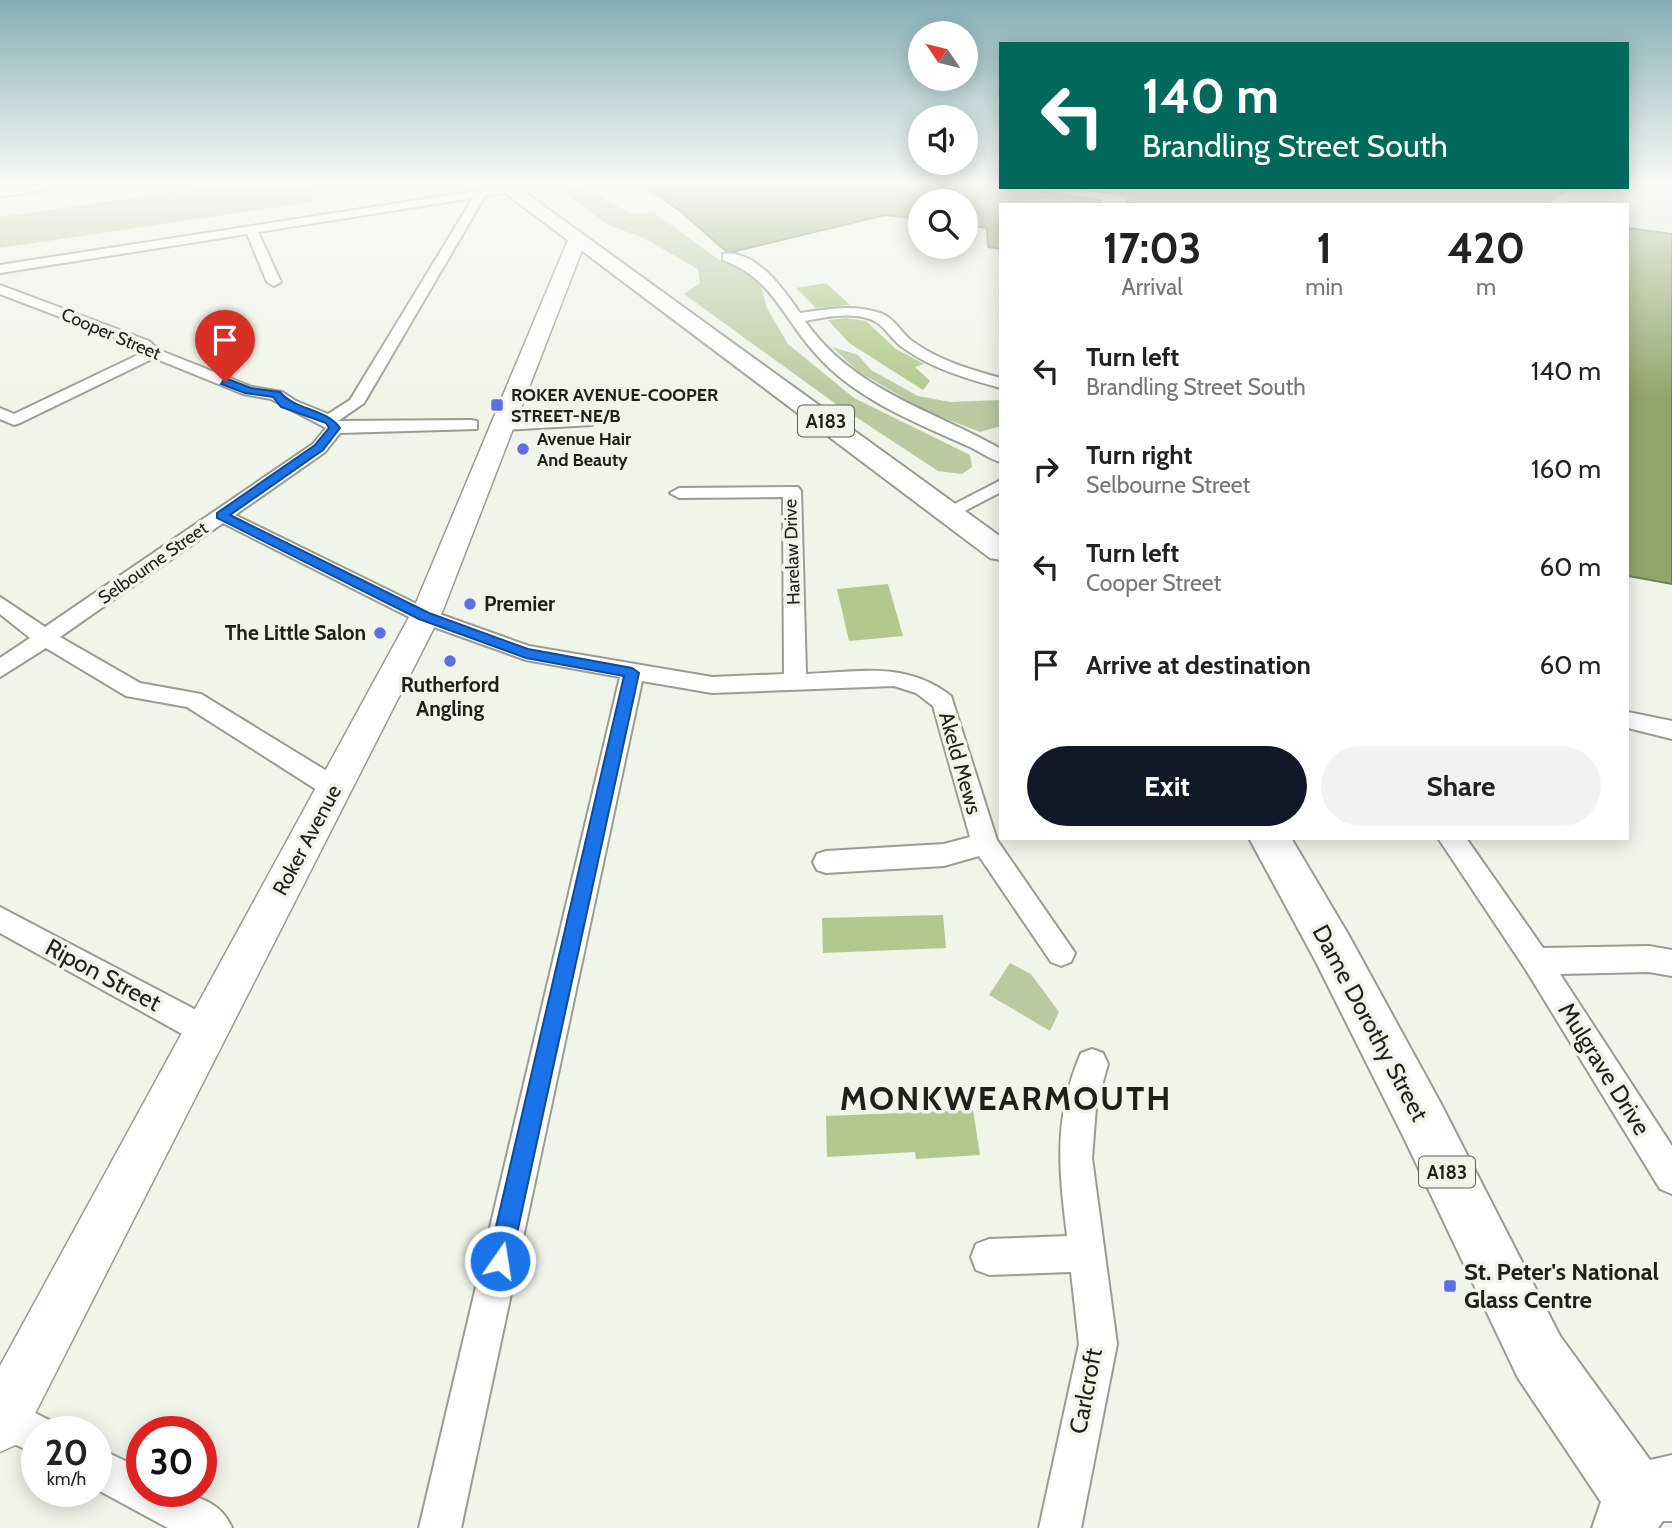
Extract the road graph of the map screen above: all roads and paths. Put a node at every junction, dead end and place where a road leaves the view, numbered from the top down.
1 (95, 254) edge
2 (262, 254) edge
3 (445, 254) edge
4 (570, 254) edge
5 (597, 254) edge
6 (727, 257) dead end
7 (0, 269) edge
8 (274, 282) dead end
9 (0, 289) edge
10 (796, 318) junction
11 (154, 353) junction
12 (999, 382) edge
13 (0, 413) edge
14 (586, 422) dead end
15 (332, 424) junction
16 (487, 425) junction
17 (999, 456) edge
18 (999, 486) edge
19 (679, 493) dead end
20 (948, 512) junction
21 (221, 516) junction
22 (999, 550) edge
23 (0, 604) edge
24 (424, 616) junction
25 (45, 638) junction
26 (0, 669) edge
27 (632, 673) junction
28 (795, 682) junction
29 (1629, 720) edge
30 (1672, 730) edge
31 (334, 788) junction
32 (1270, 840) edge
33 (1452, 840) edge
34 (985, 844) junction
35 (826, 862) dead end
36 (0, 919) edge
37 (1061, 953) dead end
38 (1536, 961) junction
39 (1672, 963) edge
40 (206, 1031) junction
41 (1092, 1064) dead end
42 (1672, 1177) edge
43 (1087, 1253) junction
44 (989, 1256) dead end
45 (13, 1425) edge
46 (1645, 1505) edge
47 (172, 1507) edge
48 (211, 1528) edge
49 (440, 1528) edge
50 (1060, 1528) edge

1 - 7 street
2 - 8 street
3 - 15 street, Selbourne Street
4 - 16 street, Roker Avenue
5 - 20 main road, A183
6 - 10 street
9 - 11 street, Cooper Street
10 - 12 street
10 - 17 street
11 - 13 street
11 - 15 street, Cooper Street
14 - 16 street
15 - 16 street
15 - 21 street, Selbourne Street
16 - 24 street, Roker Avenue
18 - 20 street
19 - 28 street, Harelaw Drive
20 - 22 main road, A183
21 - 24 street, Akeld Mews
21 - 25 street, Selbourne Street
23 - 25 street
24 - 27 street, Akeld Mews
24 - 31 street, Roker Avenue
25 - 26 street, Selbourne Street
25 - 31 street
27 - 28 street, Akeld Mews
27 - 49 street
28 - 34 street, Akeld Mews
29 - 30 street
31 - 40 street, Roker Avenue
32 - 46 main road, Dame Dorothy Street / A183
33 - 38 street, Mulgrave Drive
34 - 35 street
34 - 37 street, Akeld Mews
36 - 40 street, Ripon Street
38 - 39 street
38 - 42 street, Mulgrave Drive
40 - 45 street, Roker Avenue
41 - 43 street, Carlcroft
43 - 44 street
43 - 50 street, Carlcroft
47 - 48 street

